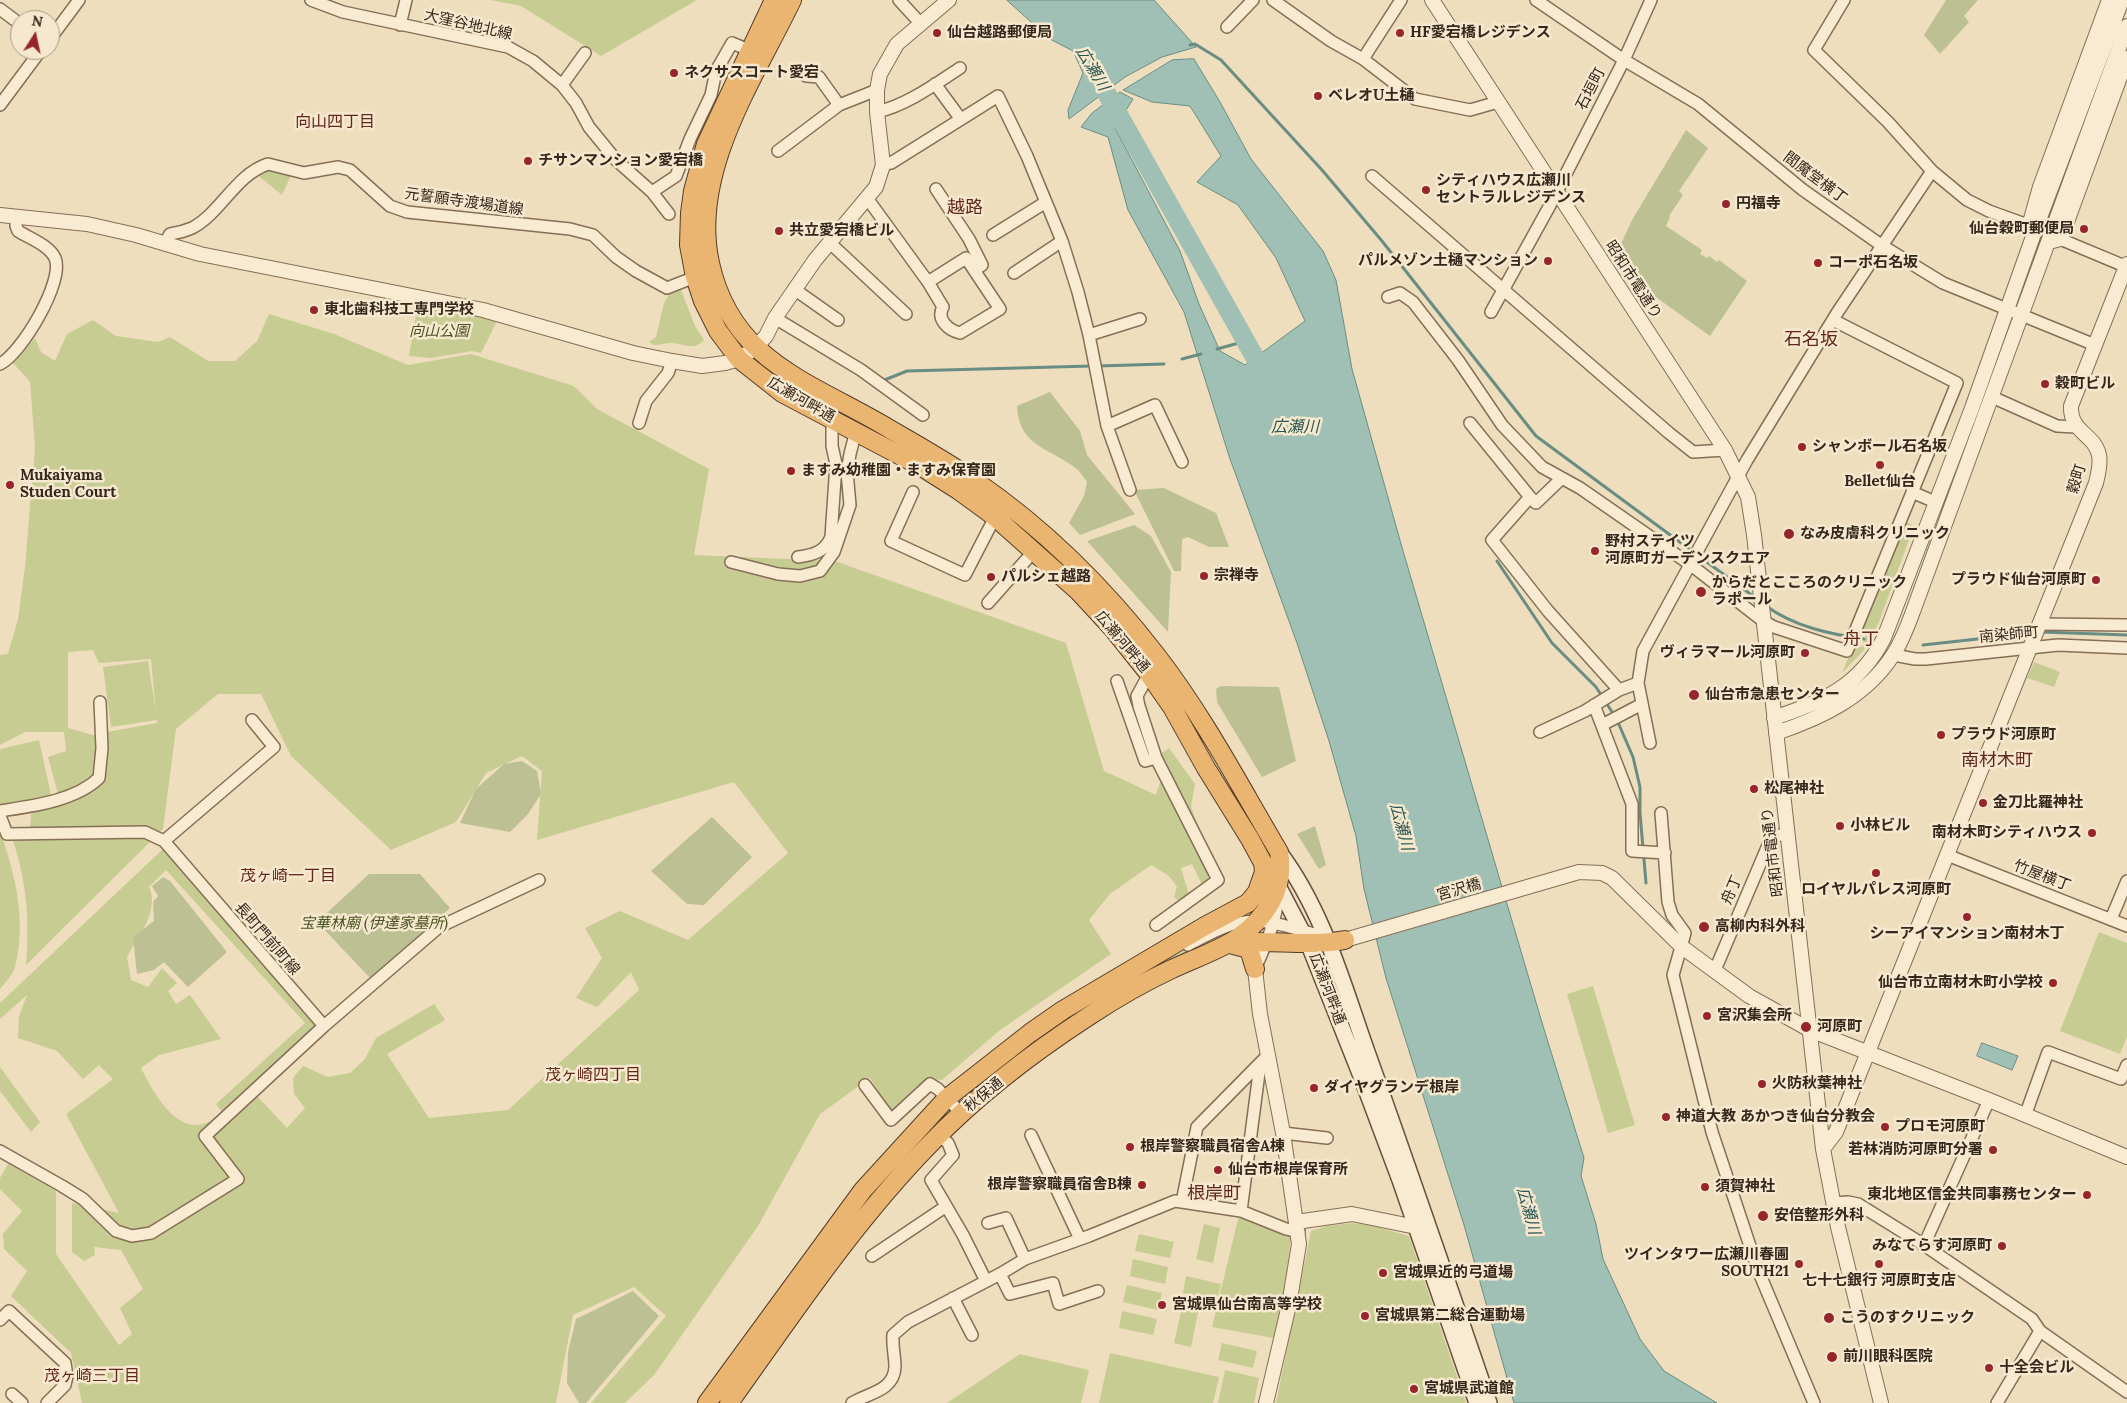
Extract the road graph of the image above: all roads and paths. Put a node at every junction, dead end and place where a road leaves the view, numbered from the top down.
1 (79, 0) edge
2 (311, 0) edge
3 (406, 0) edge
4 (774, 0) edge
5 (792, 0) edge
6 (899, 0) edge
7 (949, 0) edge
8 (1253, 0) edge
9 (1274, 0) edge
10 (1400, 0) edge
11 (1432, 0) edge
12 (1536, 0) edge
13 (1651, 0) edge
14 (1844, 0) edge
15 (2109, 0) edge
16 (2122, 0) edge
17 (920, 24) junction
18 (60, 25) edge
19 (400, 25) junction
20 (2127, 26) edge
21 (770, 27) junction
22 (1227, 27) dead end
23 (749, 50) junction
24 (585, 53) dead end
25 (2127, 58) edge
26 (1363, 59) junction
27 (34, 60) edge
28 (1624, 60) junction
29 (960, 68) dead end
30 (806, 76) dead end
31 (935, 84) junction
32 (562, 85) junction
33 (877, 90) junction
34 (1498, 102) junction
35 (0, 105) edge
36 (839, 105) junction
37 (877, 112) junction
38 (960, 118) junction
39 (778, 151) dead end
40 (883, 166) junction
41 (1932, 171) junction
42 (1372, 176) dead end
43 (936, 189) dead end
44 (1555, 191) junction
45 (652, 192) junction
46 (867, 198) junction
47 (1046, 202) junction
48 (669, 214) dead end
49 (0, 215) edge
50 (17, 216) junction
51 (2032, 227) junction
52 (993, 235) dead end
53 (1062, 241) junction
54 (2054, 241) junction
55 (829, 242) junction
56 (165, 243) junction
57 (1881, 245) junction
58 (2127, 266) edge
59 (974, 270) junction
60 (1014, 273) dead end
61 (695, 277) junction
62 (928, 282) junction
63 (794, 288) junction
64 (1504, 289) junction
65 (1388, 297) dead end
66 (2007, 310) junction
67 (1491, 312) dead end
68 (906, 314) dead end
69 (2022, 315) junction
70 (775, 318) junction
71 (1140, 319) dead end
72 (838, 320) dead end
73 (1833, 320) junction
74 (1089, 335) junction
75 (2095, 345) junction
76 (755, 348) junction
77 (738, 359) junction
78 (672, 361) junction
79 (0, 364) edge
80 (1992, 397) junction
81 (923, 416) dead end
82 (832, 419) junction
83 (639, 423) dead end
84 (1470, 424) dead end
85 (1107, 426) junction
86 (2076, 427) junction
87 (856, 431) junction
88 (1724, 450) junction
89 (1182, 462) dead end
90 (1738, 476) junction
91 (1561, 479) junction
92 (1130, 490) dead end
93 (913, 492) dead end
94 (1912, 492) junction
95 (1530, 497) junction
96 (1935, 502) junction
97 (995, 517) junction
98 (1034, 550) junction
99 (798, 557) dead end
100 (731, 562) dead end
101 (1692, 562) junction
102 (988, 603) dead end
103 (1763, 616) junction
104 (2127, 625) edge
105 (2038, 626) junction
106 (2029, 647) junction
107 (2127, 648) edge
108 (1894, 654) junction
109 (1149, 674) junction
110 (1117, 681) dead end
111 (1638, 683) junction
112 (1616, 692) junction
113 (100, 702) dead end
114 (1597, 704) junction
115 (1642, 704) junction
116 (1774, 718) junction
117 (252, 720) dead end
118 (1602, 725) junction
119 (1540, 732) dead end
120 (1776, 733) junction
121 (1650, 743) dead end
122 (1156, 758) junction
123 (0, 811) edge
124 (1661, 813) dead end
125 (0, 816) edge
126 (1788, 834) junction
127 (164, 842) junction
128 (1279, 852) junction
129 (1660, 853) junction
130 (1947, 856) junction
131 (1263, 863) junction
132 (539, 880) dead end
133 (2127, 881) edge
134 (1278, 883) junction
135 (2111, 919) junction
136 (1266, 922) junction
137 (1156, 925) dead end
138 (2127, 926) edge
139 (1221, 935) junction
140 (1306, 937) junction
141 (1337, 940) junction
142 (1267, 942) junction
143 (1682, 947) junction
144 (1158, 954) junction
145 (1255, 969) junction
146 (1715, 970) junction
147 (324, 1026) junction
148 (1810, 1030) junction
149 (1866, 1053) junction
150 (1264, 1060) junction
151 (2127, 1065) edge
152 (865, 1084) dead end
153 (947, 1098) junction
154 (1989, 1100) junction
155 (962, 1113) junction
156 (2025, 1116) junction
157 (1283, 1133) junction
158 (939, 1135) junction
159 (1031, 1135) dead end
160 (1327, 1138) dead end
161 (1823, 1149) junction
162 (1, 1154) edge
163 (2127, 1157) edge
164 (1182, 1202) junction
165 (1833, 1203) junction
166 (945, 1207) junction
167 (1241, 1211) junction
168 (988, 1223) dead end
169 (1298, 1227) junction
170 (1416, 1227) junction
171 (1080, 1239) junction
172 (1924, 1245) junction
173 (872, 1256) dead end
174 (1025, 1259) junction
175 (1000, 1274) junction
176 (986, 1281) junction
177 (1098, 1291) dead end
178 (953, 1298) junction
179 (0, 1320) edge
180 (2040, 1331) junction
181 (972, 1335) dead end
182 (2127, 1392) edge
183 (12, 1394) dead end
184 (22, 1403) edge
185 (47, 1403) edge
186 (707, 1403) edge
187 (728, 1403) edge
188 (852, 1403) edge
189 (1266, 1403) edge
190 (1477, 1403) edge
191 (1489, 1403) edge
192 (1814, 1403) edge
193 (1881, 1403) edge
194 (1997, 1403) edge

1 - 18 street
2 - 19 street, 大窪谷地北線
3 - 19 street
4 - 21 highway
5 - 21 highway
6 - 17 street
7 - 17 street
8 - 22 street
9 - 26 street
10 - 26 street
11 - 34 street, 昭和市電通り
12 - 28 street, 閻魔堂横丁
13 - 28 street, 石垣町
14 - 41 street
15 - 51 street
16 - 51 street
17 - 33 street
19 - 32 street, 大窪谷地北線
20 - 54 street
21 - 23 highway, 広瀬河畔通
21 - 76 highway, 広瀬河畔通
23 - 45 street
23 - 61 highway, 広瀬河畔通
24 - 32 street
25 - 54 street
26 - 34 street
27 - 35 street
28 - 44 street, 石垣町
28 - 57 street, 閻魔堂横丁
29 - 31 street
30 - 36 street
31 - 37 street
31 - 38 street
32 - 45 street, 大窪谷地北線
33 - 36 street
33 - 37 street
34 - 44 street, 昭和市電通り
36 - 39 street
37 - 40 street
38 - 40 street
38 - 47 street
40 - 46 street
41 - 51 street
41 - 57 street
42 - 64 street
43 - 59 street
44 - 64 street, 石垣町
44 - 88 street, 昭和市電通り
45 - 48 street, 大窪谷地北線
46 - 55 street
46 - 62 street
47 - 52 street
47 - 53 street
49 - 50 street
50 - 56 street
50 - 79 street
51 - 66 street
53 - 60 street
53 - 74 street
54 - 58 street
54 - 69 street
55 - 63 street
55 - 68 street
56 - 61 street, 元誓願寺渡場道線
56 - 78 street
57 - 66 street, 閻魔堂横丁
57 - 73 street
58 - 75 street
59 - 62 street
59 - 62 street
61 - 77 highway, 広瀬河畔通
63 - 70 street
63 - 72 street
64 - 67 street, 石垣町
64 - 88 street
65 - 91 street
66 - 69 street, 閻魔堂横丁
66 - 96 street
69 - 75 street, 閻魔堂横丁
69 - 80 street
70 - 76 street
70 - 81 street
71 - 74 street
73 - 90 street
73 - 94 street
74 - 85 street
75 - 86 street
76 - 77 street
76 - 128 highway, 広瀬河畔通
77 - 78 street
77 - 82 highway, 広瀬河畔通
78 - 83 street
80 - 86 street
80 - 108 street
82 - 87 highway, 広瀬河畔通
82 - 99 street
84 - 95 street
85 - 89 street
85 - 92 street
86 - 105 street, 穀町
87 - 97 highway, 広瀬河畔通
87 - 100 street
88 - 90 street, 昭和市電通り
90 - 101 street
90 - 103 street, 昭和市電通り
91 - 95 street
91 - 101 street
93 - 97 street
94 - 96 street
94 - 103 street
95 - 112 street
96 - 116 street
97 - 98 highway, 広瀬河畔通
98 - 102 street
98 - 109 highway, 広瀬河畔通
101 - 103 street
101 - 111 street
103 - 116 street, 昭和市電通り
104 - 105 street
105 - 106 street, 穀町
106 - 107 street, 南染師町
106 - 108 street, 南染師町
106 - 130 street, 穀町
108 - 120 street
109 - 122 street
109 - 131 highway, 広瀬河畔通
110 - 122 street
111 - 112 street
111 - 115 street
112 - 114 street
113 - 123 street
114 - 118 street
114 - 119 street
115 - 118 street
115 - 121 street
116 - 120 street, 昭和市電通り
117 - 127 street
118 - 129 street
120 - 126 street, 昭和市電通り
122 - 137 street
124 - 129 street
125 - 127 street, 長町門前町線
126 - 146 street, 舟丁
126 - 148 street, 昭和市電通り
127 - 147 street, 長町門前町線
128 - 134 highway, 秋保通
128 - 141 main road, 広瀬河畔通
129 - 143 street
130 - 135 street, 竹屋横丁
130 - 149 street, 穀町
131 - 134 main road, 広瀬河畔通
131 - 144 highway, 秋保通
132 - 147 street
133 - 135 street
134 - 136 highway, 秋保通
134 - 140 main road, 広瀬河畔通
135 - 138 street, 竹屋横丁
136 - 139 highway, 秋保通
136 - 140 street
136 - 142 street
139 - 142 highway
139 - 144 street
139 - 145 highway
139 - 155 highway, 秋保通
140 - 141 highway
140 - 142 highway
140 - 170 main road, 広瀬河畔通
141 - 143 street, 宮沢橋
141 - 191 main road, 広瀬河畔通
142 - 145 street
143 - 146 street
143 - 192 street
144 - 153 highway, 秋保通
145 - 150 street
146 - 148 street
147 - 162 street
148 - 149 street
148 - 161 street, 昭和市電通り
149 - 154 street
149 - 161 street, 穀町
150 - 157 street
150 - 164 street
150 - 167 street
151 - 156 street
152 - 153 street
153 - 155 street
153 - 186 highway, 秋保通
154 - 156 street
154 - 172 street
155 - 158 highway, 秋保通
156 - 163 street
157 - 160 street
157 - 169 street
158 - 166 street
158 - 187 highway, 秋保通
159 - 171 street
161 - 165 street, 昭和市電通り
164 - 167 street
164 - 171 street
165 - 172 street
165 - 193 street, 昭和市電通り
166 - 173 street
166 - 176 street
167 - 169 street
168 - 174 street
169 - 170 street
169 - 189 street
170 - 190 main road, 広瀬河畔通
171 - 174 street
172 - 180 street
174 - 175 street
175 - 176 street
175 - 177 street
176 - 178 street
178 - 181 street
178 - 188 street
179 - 185 street
180 - 182 street
180 - 194 street
183 - 184 street

